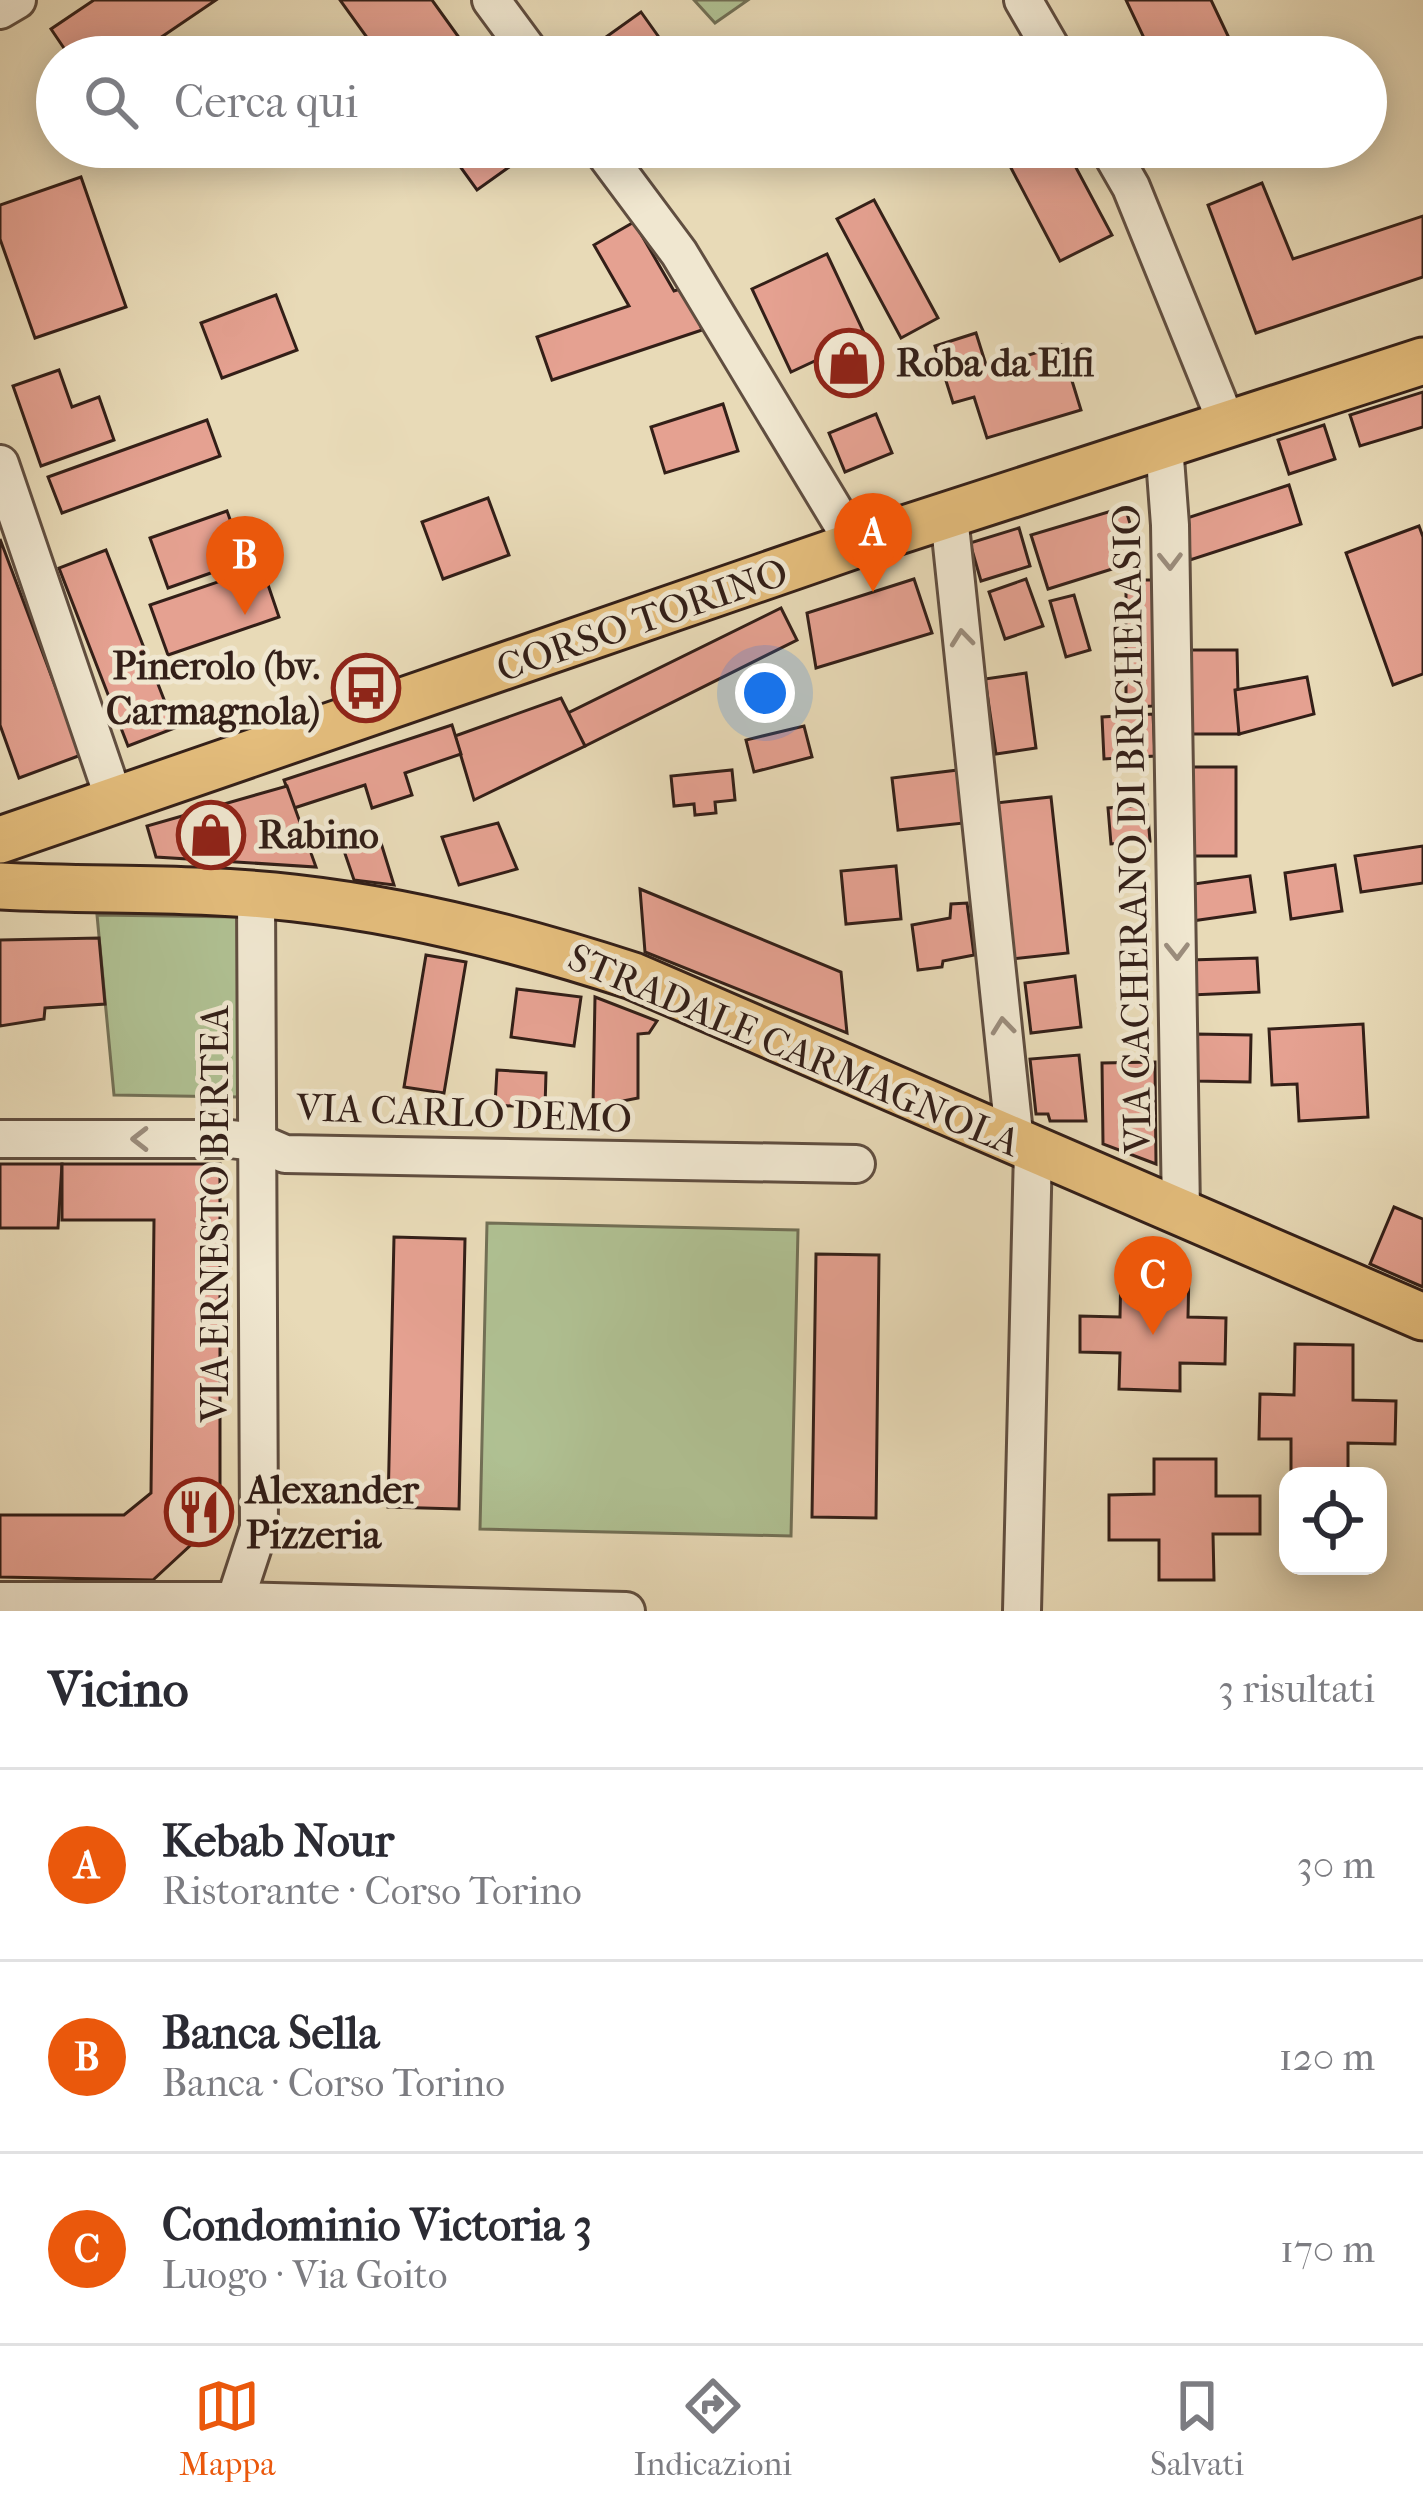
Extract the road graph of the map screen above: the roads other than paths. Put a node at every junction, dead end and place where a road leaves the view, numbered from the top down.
1 (17, 0) edge
2 (491, 0) edge
3 (1022, 0) edge
4 (0, 10) edge
5 (518, 36) edge
6 (1043, 36) edge
7 (616, 168) edge
8 (1120, 168) edge
9 (1423, 362) edge
10 (1227, 424) junction
11 (1165, 445) junction
12 (0, 464) edge
13 (949, 516) junction
14 (855, 545) junction
15 (115, 802) junction
16 (0, 840) edge
17 (0, 886) edge
18 (256, 896) junction
19 (0, 1139) edge
20 (256, 1142) junction
21 (1024, 1146) junction
22 (856, 1164) dead end
23 (1180, 1211) junction
24 (1423, 1317) edge
25 (0, 1601) edge
26 (235, 1601) junction
27 (626, 1611) edge
28 (1022, 1611) edge

1 - 4 street
2 - 5 street
3 - 6 street
7 - 14 street
8 - 10 street
9 - 10 main road, CORSO TORINO
10 - 11 main road, CORSO TORINO
11 - 13 main road, CORSO TORINO
11 -> 23 street, VIA CACHERANO DI BRICHERASIO
12 - 15 street
13 - 14 main road, CORSO TORINO
21 -> 13 street
14 - 15 main road, CORSO TORINO
15 - 16 main road, CORSO TORINO
17 - 18 main road, STRADALE CARMAGNOLA
18 - 20 street, VIA ERNESTO BERTEA
18 - 21 main road, STRADALE CARMAGNOLA
20 -> 19 street, VIA CARLO DEMO
20 - 22 street, VIA CARLO DEMO
20 - 26 street, VIA ERNESTO BERTEA
21 - 23 main road, STRADALE CARMAGNOLA
21 - 28 street
23 - 24 main road, STRADALE CARMAGNOLA
25 - 26 street
26 - 27 street

